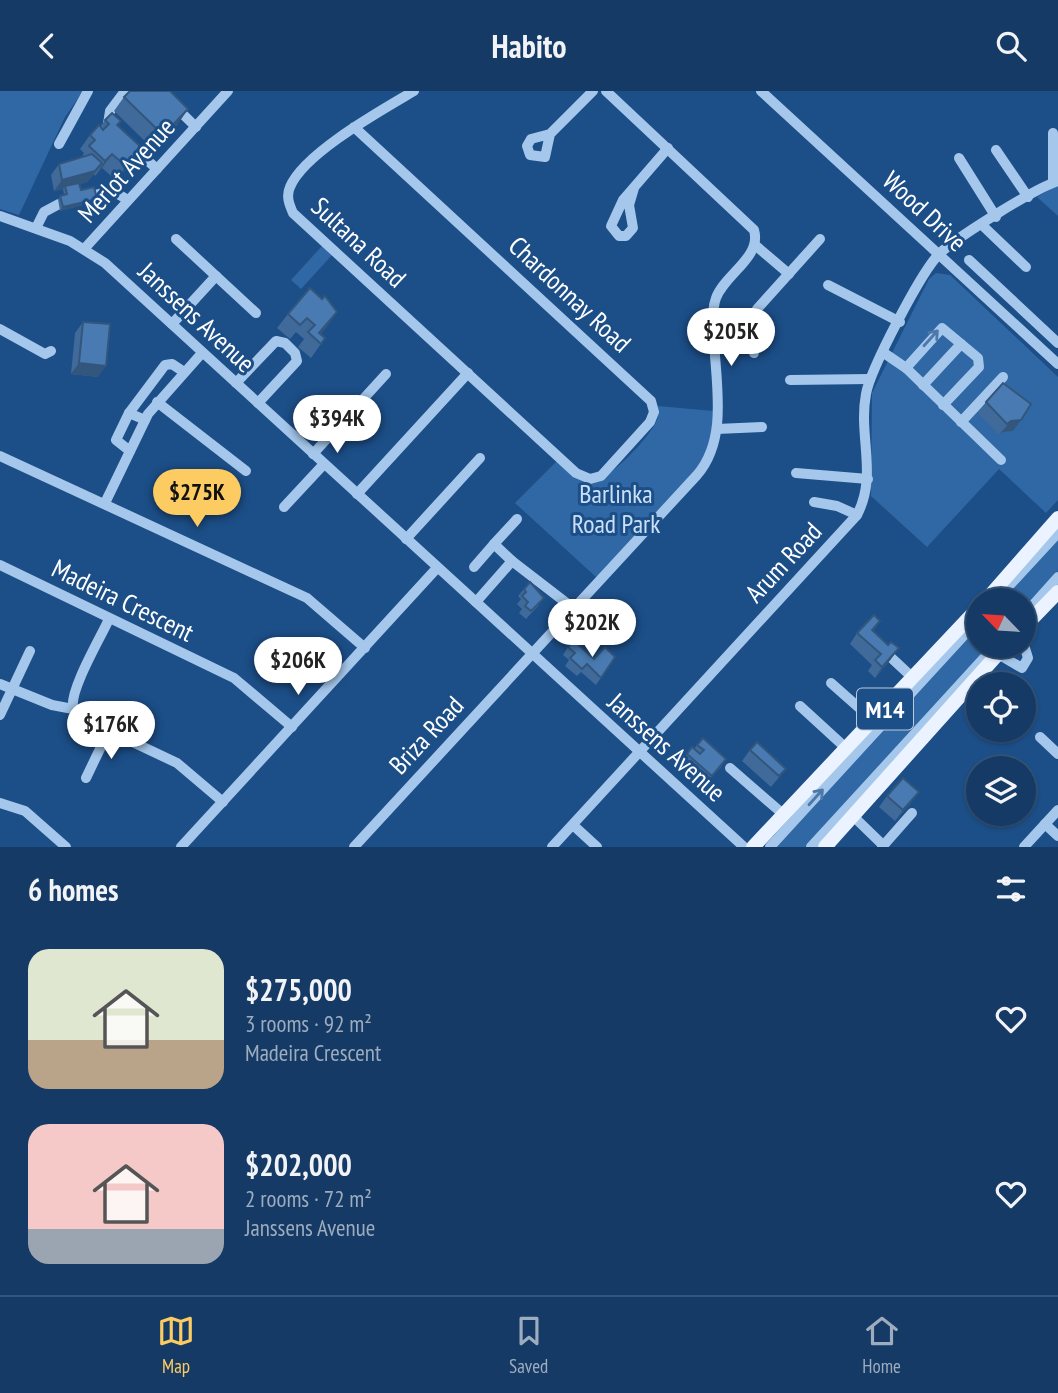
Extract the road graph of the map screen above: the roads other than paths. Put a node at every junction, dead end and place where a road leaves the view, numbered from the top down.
1 (88, 91) edge
2 (125, 91) edge
3 (159, 91) edge
4 (229, 91) edge
5 (414, 91) edge
6 (593, 91) edge
7 (606, 91) edge
8 (761, 91) edge
9 (196, 127) junction
10 (354, 127) junction
11 (1053, 133) dead end
12 (550, 134) dead end
13 (59, 144) dead end
14 (668, 148) junction
15 (996, 150) dead end
16 (959, 158) dead end
17 (157, 169) junction
18 (1056, 182) edge
19 (634, 188) dead end
20 (93, 196) edge
21 (1028, 197) junction
22 (128, 200) junction
23 (59, 204) edge
24 (0, 216) edge
25 (996, 216) junction
26 (982, 225) junction
27 (36, 228) junction
28 (176, 239) dead end
29 (820, 239) dead end
30 (755, 245) junction
31 (85, 248) junction
32 (939, 254) junction
33 (969, 261) dead end
34 (1026, 267) dead end
35 (789, 274) junction
36 (216, 276) junction
37 (828, 285) dead end
38 (256, 313) dead end
39 (1030, 317) junction
40 (900, 322) junction
41 (713, 323) junction
42 (172, 324) junction
43 (752, 324) junction
44 (1019, 328) junction
45 (0, 329) edge
46 (1058, 343) edge
47 (961, 344) junction
48 (51, 351) dead end
49 (202, 353) junction
50 (754, 353) dead end
51 (884, 353) junction
52 (1058, 364) edge
53 (905, 368) junction
54 (184, 372) junction
55 (468, 373) junction
56 (386, 374) dead end
57 (1003, 377) dead end
58 (870, 379) junction
59 (790, 380) dead end
60 (236, 383) junction
61 (923, 385) junction
62 (157, 402) junction
63 (258, 403) junction
64 (943, 405) junction
65 (129, 413) junction
66 (145, 420) junction
67 (961, 422) junction
68 (762, 427) dead end
69 (717, 429) junction
70 (130, 451) junction
71 (313, 454) junction
72 (0, 456) edge
73 (480, 458) dead end
74 (1001, 460) dead end
75 (324, 464) junction
76 (246, 471) dead end
77 (796, 473) dead end
78 (868, 479) junction
79 (357, 494) junction
80 (814, 502) dead end
81 (105, 503) junction
82 (284, 507) dead end
83 (857, 515) junction
84 (1058, 518) edge
85 (517, 519) dead end
86 (1058, 533) edge
87 (406, 539) junction
88 (494, 544) junction
89 (512, 561) junction
90 (0, 565) edge
91 (474, 567) dead end
92 (437, 568) junction
93 (1058, 577) edge
94 (997, 588) edge
95 (1007, 588) edge
96 (1056, 599) edge
97 (476, 602) junction
98 (1036, 602) edge
99 (573, 608) junction
100 (1036, 616) edge
101 (109, 619) junction
102 (966, 621) edge
103 (966, 633) edge
104 (872, 640) edge
105 (365, 648) junction
106 (30, 651) dead end
107 (531, 655) junction
108 (991, 658) edge
109 (1011, 658) edge
110 (1028, 658) edge
111 (914, 679) junction
112 (831, 683) dead end
113 (0, 684) edge
114 (13, 687) junction
115 (966, 694) edge
116 (800, 706) dead end
117 (70, 709) junction
118 (0, 715) edge
119 (874, 721) junction
120 (292, 727) junction
121 (109, 730) junction
122 (1040, 737) dead end
123 (847, 749) junction
124 (639, 753) junction
125 (1058, 754) edge
126 (730, 768) dead end
127 (86, 778) dead end
128 (223, 802) junction
129 (0, 803) edge
130 (1058, 810) edge
131 (912, 813) dead end
132 (783, 814) junction
133 (853, 816) junction
134 (1045, 824) junction
135 (573, 825) junction
136 (1058, 836) edge
137 (883, 846) edge
138 (66, 847) edge
139 (181, 847) edge
140 (354, 847) edge
141 (552, 847) edge
142 (597, 847) edge
143 (744, 847) edge
144 (753, 847) edge
145 (770, 847) edge
146 (811, 847) edge
147 (825, 847) edge
148 (1024, 847) edge

1 - 13 street
2 - 17 street
3 - 9 street
4 - 9 street, Merlot Avenue
5 - 10 street, Sultana Road
6 - 12 street
7 - 14 street
8 - 32 street, Wood Drive
9 - 17 street, Merlot Avenue
10 - 55 street, Sultana Road
10 - 55 street, Chardonnay Road
11 - 18 street
14 - 19 street
14 - 30 street
15 - 21 street
16 - 25 street
17 - 22 street, Merlot Avenue
18 - 21 street
20 - 22 street
21 - 25 street
22 - 31 street, Merlot Avenue
23 - 27 street
24 - 27 street, Janssens Avenue
25 - 26 street
26 - 32 street
26 - 34 street
27 - 31 street, Janssens Avenue
28 - 36 street
29 - 35 street
30 - 35 street
30 - 41 street, Briza Road
31 - 42 street, Janssens Avenue
32 - 40 street, Arum Road
32 - 44 street, Wood Drive
33 - 39 street
35 - 43 street
36 - 38 street
36 - 42 street
37 - 40 street
39 - 44 street
39 - 46 street
40 - 51 street, Arum Road
41 - 43 street
41 - 69 street, Briza Road
42 - 49 street, Janssens Avenue
43 - 50 street
44 - 52 street, Wood Drive
45 - 48 street
53 -> 47 street
47 - 61 street
47 - 64 street
49 - 54 street
49 - 60 street, Janssens Avenue
51 - 53 street
51 - 58 street, Arum Road
53 - 61 street
54 - 62 street
54 - 65 street
55 - 79 street
56 - 71 street
57 - 67 street
58 - 59 street
58 - 78 street, Arum Road
60 - 63 street, Janssens Avenue
60 - 63 street
61 - 64 street
62 - 66 street
62 - 76 street
63 - 71 street, Janssens Avenue
64 - 67 street
65 - 66 street
65 - 70 street
66 - 70 street
67 - 74 street
68 - 69 street
69 - 99 street, Briza Road
70 - 81 street
71 - 75 street, Janssens Avenue
72 - 81 street
73 - 87 street
75 - 79 street, Janssens Avenue
75 - 82 street
77 - 78 street
78 - 83 street, Arum Road
79 - 87 street, Janssens Avenue
80 - 83 street
81 - 105 street
83 - 124 street, Arum Road
84 - 94 main road
85 - 88 street
86 - 95 street
87 - 92 street, Janssens Avenue
88 - 89 street
88 - 91 street
89 - 97 street
89 - 99 street
90 - 101 street, Madeira Crescent
92 - 97 street, Janssens Avenue
92 - 105 street
93 - 98 street
96 - 100 main road
97 - 107 street, Janssens Avenue
99 - 107 street, Briza Road
101 - 117 street
101 - 120 street, Madeira Crescent
102 - 111 main road, M14
145 -> 103 street
104 - 111 street
105 - 120 street
106 - 114 street
107 - 124 street, Janssens Avenue
107 - 140 street, Briza Road
108 - 146 street
109 - 110 street
111 - 119 main road, M14
112 - 119 street
113 - 114 street
114 - 117 street
114 - 118 street
115 - 133 main road, M14
116 - 123 street
117 - 121 street
119 - 123 main road, M14
120 - 128 street
121 - 127 street
121 - 128 street
122 - 125 street
123 - 132 main road, M14
124 - 135 street, Arum Road
124 - 143 street, Janssens Avenue
126 - 132 street
128 - 139 street
129 - 138 street
130 - 134 street
131 - 137 street
132 - 144 main road, M14
133 - 137 street
133 - 147 main road, M14
134 - 136 street
134 - 148 street
135 - 141 street, Arum Road
135 - 142 street

